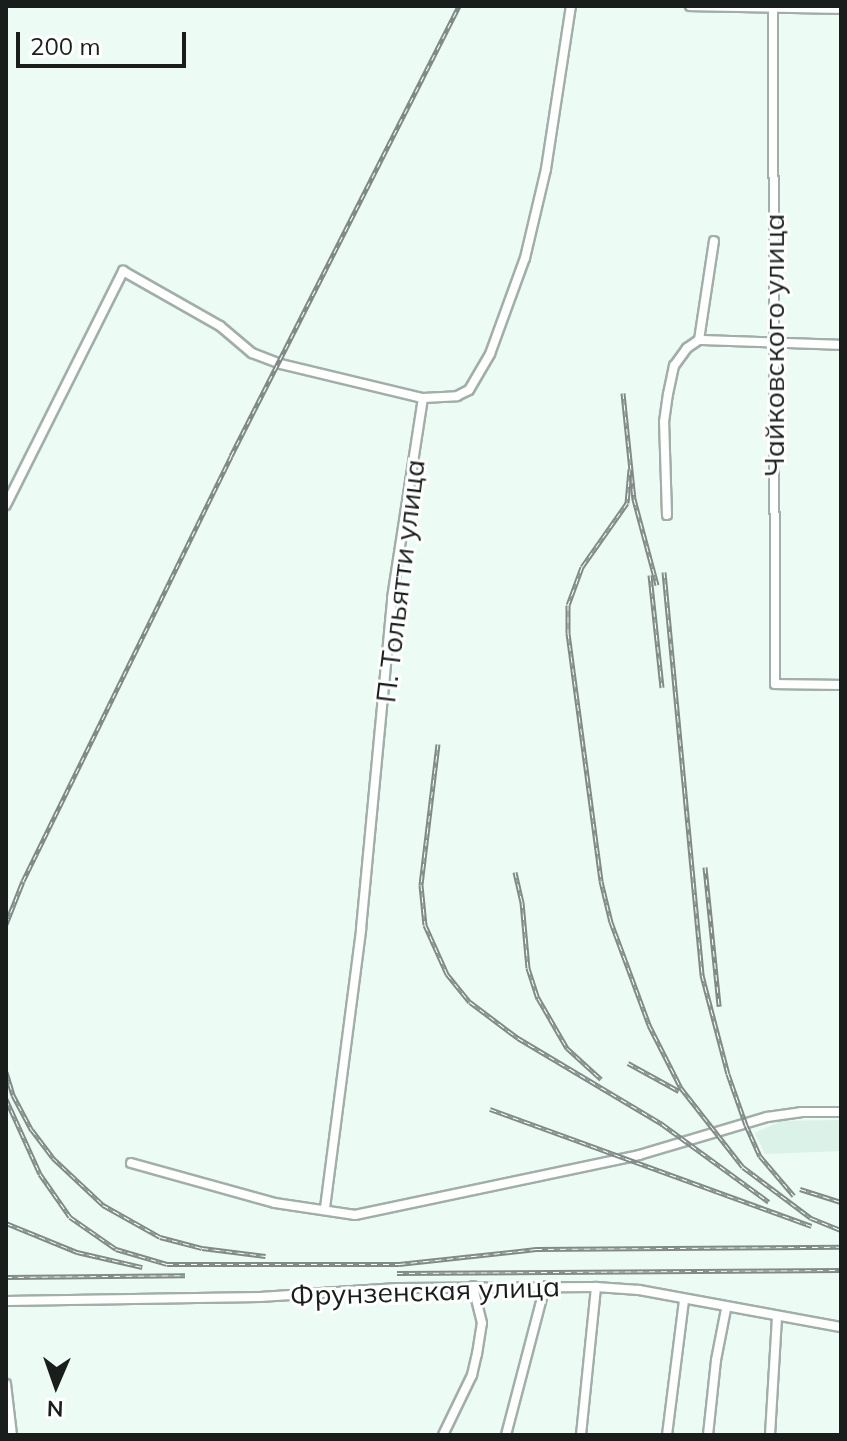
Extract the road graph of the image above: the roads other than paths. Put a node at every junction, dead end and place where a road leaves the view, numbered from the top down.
1 (571, 6) edge
2 (690, 6) edge
3 (774, 8) edge
4 (841, 9) edge
5 (714, 241) dead end
6 (699, 340) junction
7 (772, 344) junction
8 (841, 345) edge
9 (423, 398) junction
10 (6, 505) edge
11 (667, 515) dead end
12 (841, 685) edge
13 (841, 1112) edge
14 (131, 1163) dead end
15 (325, 1208) junction
16 (473, 1286) junction
17 (545, 1286) junction
18 (596, 1287) junction
19 (6, 1301) edge
20 (684, 1301) junction
21 (726, 1309) junction
22 (777, 1318) junction
23 (841, 1327) edge
24 (6, 1384) edge
25 (12, 1435) edge
26 (443, 1435) edge
27 (506, 1435) edge
28 (581, 1435) edge
29 (667, 1435) edge
30 (708, 1435) edge
31 (770, 1435) edge

1 - 9 street
2 - 3 street
3 - 4 street
3 - 7 street, Чайковского улица
5 - 6 street
6 - 7 street
6 - 11 street
7 - 8 street
7 - 12 street, Чайковского улица
9 - 10 street
9 - 15 street, П. Тольятти улица
13 - 15 street
14 - 15 street
16 - 17 street, Фрунзенская улица
16 - 19 street, Фрунзенская улица
16 - 26 street
17 - 18 street, Фрунзенская улица
17 - 27 street
18 - 20 street, Фрунзенская улица
18 - 28 street
20 - 21 street, Фрунзенская улица
20 - 29 street
21 - 22 street, Фрунзенская улица
21 - 30 street
22 - 23 street, Фрунзенская улица
22 - 31 street
24 - 25 street

